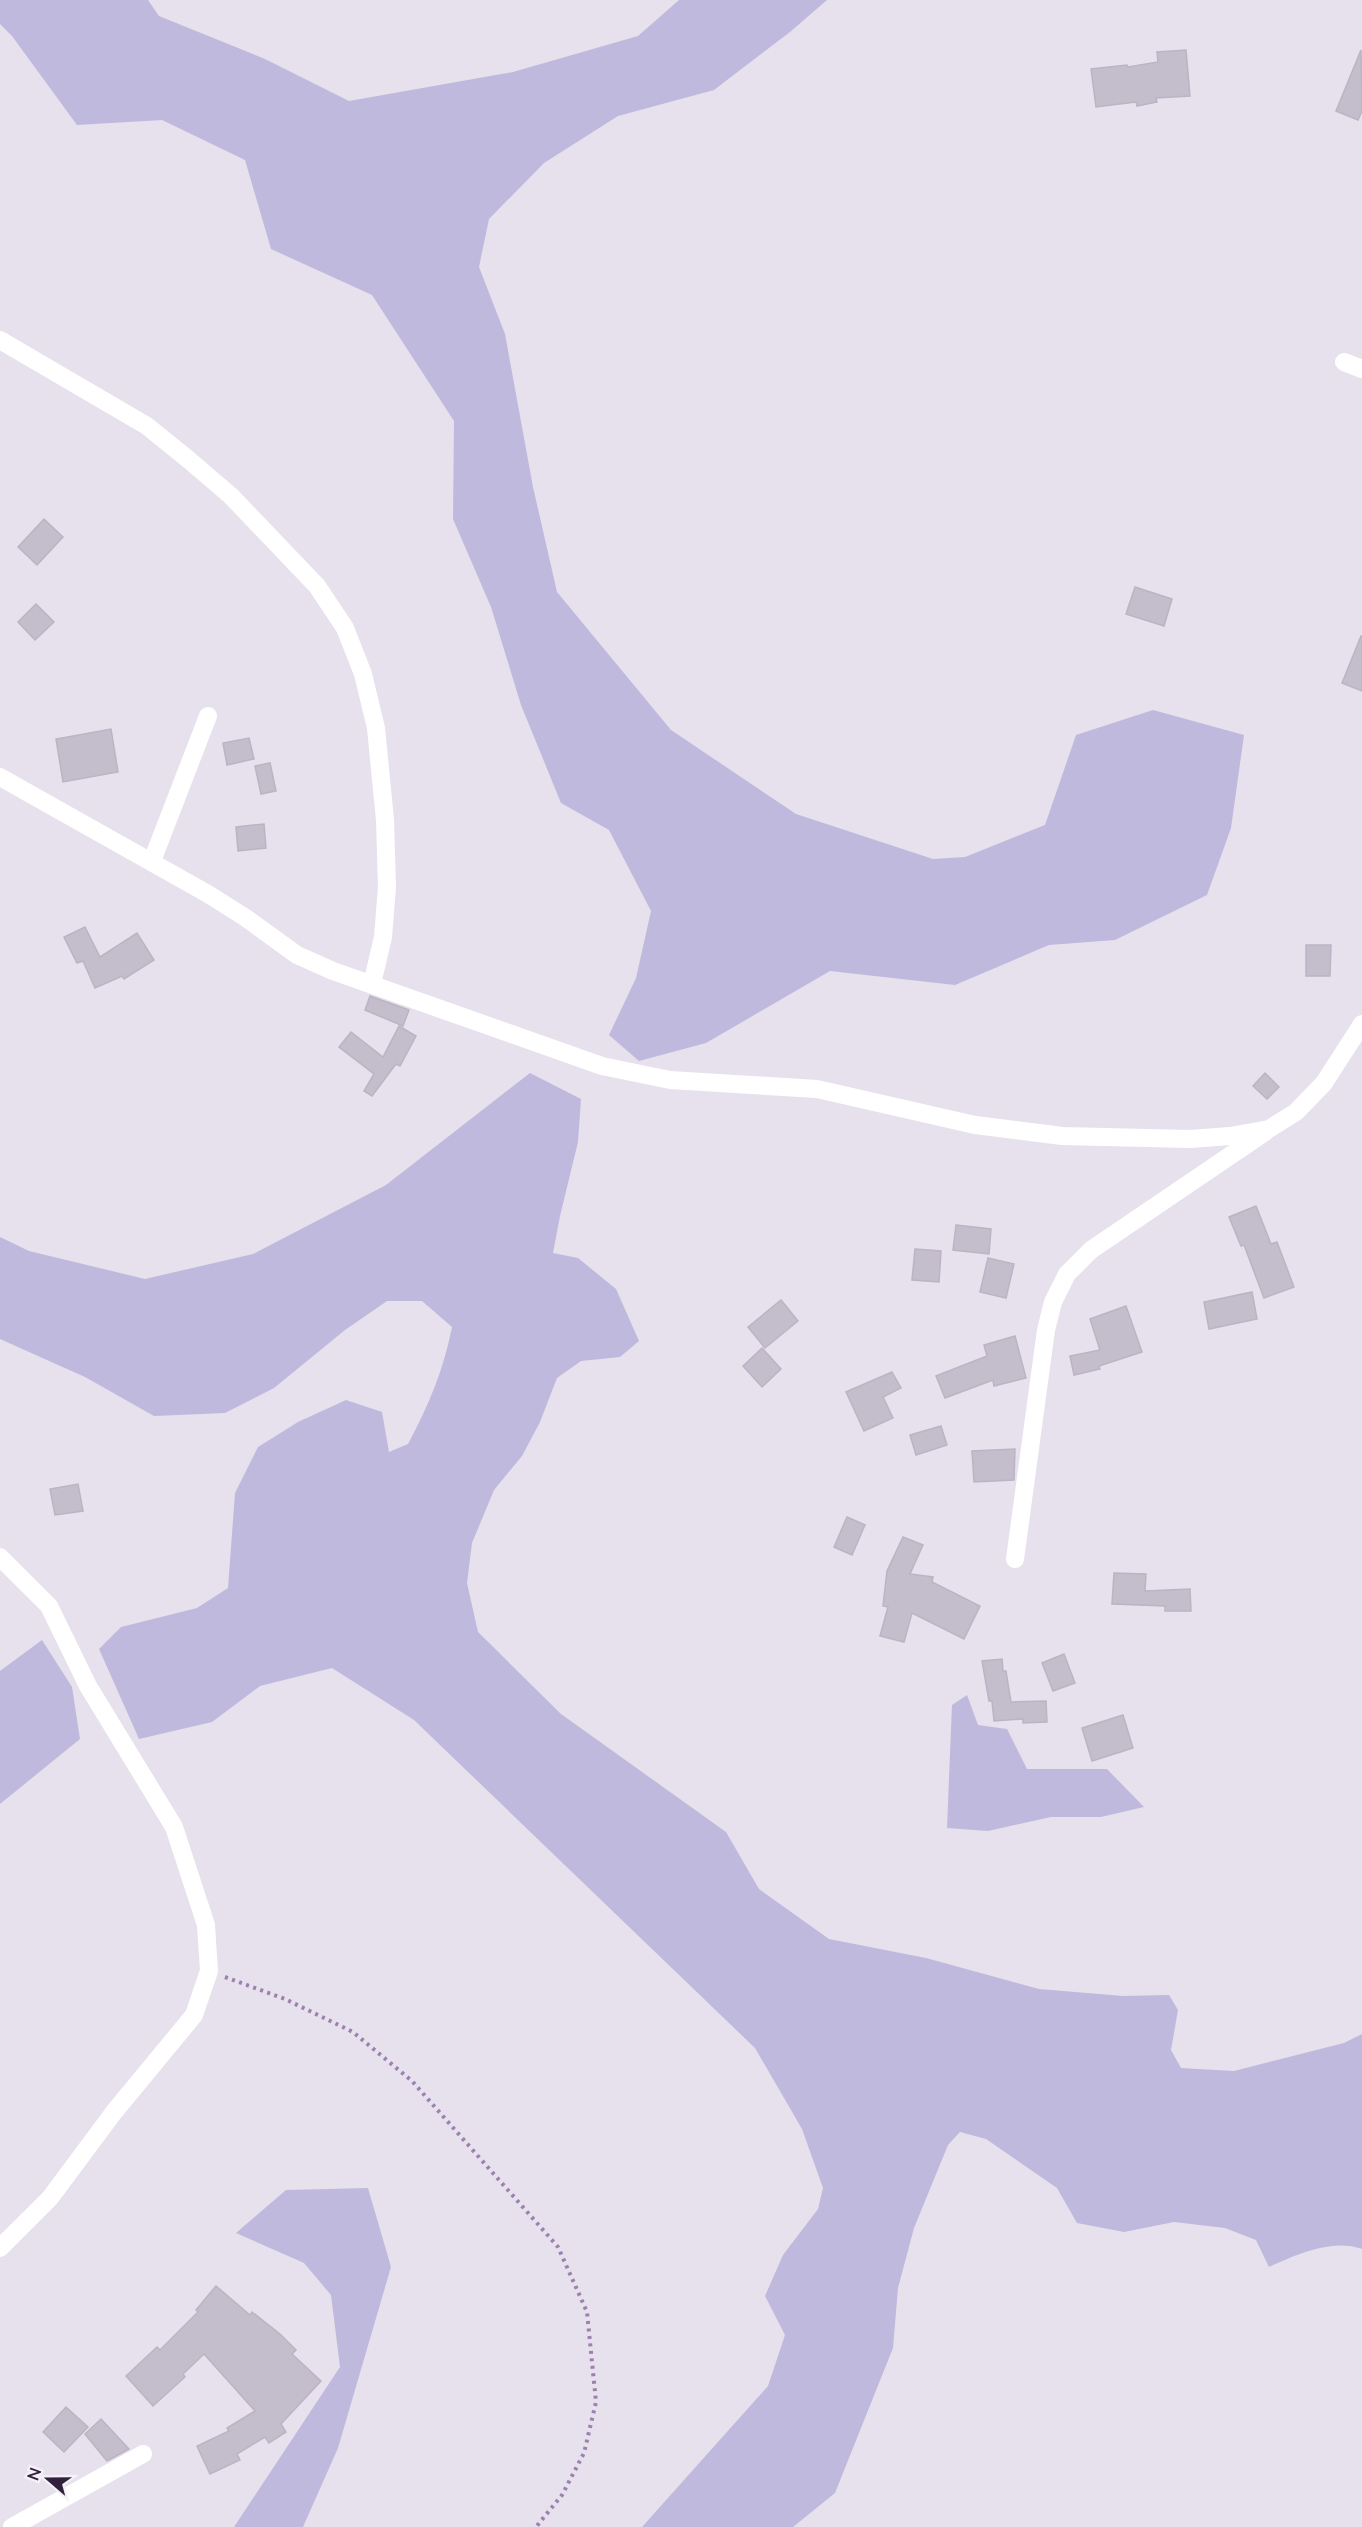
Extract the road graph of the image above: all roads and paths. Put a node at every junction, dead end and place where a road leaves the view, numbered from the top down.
1 (0, 340) edge
2 (1344, 362) dead end
3 (1362, 369) edge
4 (208, 716) dead end
5 (0, 777) edge
6 (152, 861) junction
7 (372, 984) junction
8 (1362, 1024) edge
9 (1269, 1129) junction
10 (0, 1557) edge
11 (1015, 1559) dead end
12 (209, 1971) junction
13 (0, 2248) edge
14 (143, 2454) dead end
15 (12, 2527) edge
16 (536, 2527) edge

1 - 7 street
2 - 3 street
4 - 6 street
5 - 6 street
6 - 7 street
7 - 9 street
8 - 9 street
9 - 11 street
10 - 12 street
12 - 13 street
12 - 16 path
14 - 15 street

